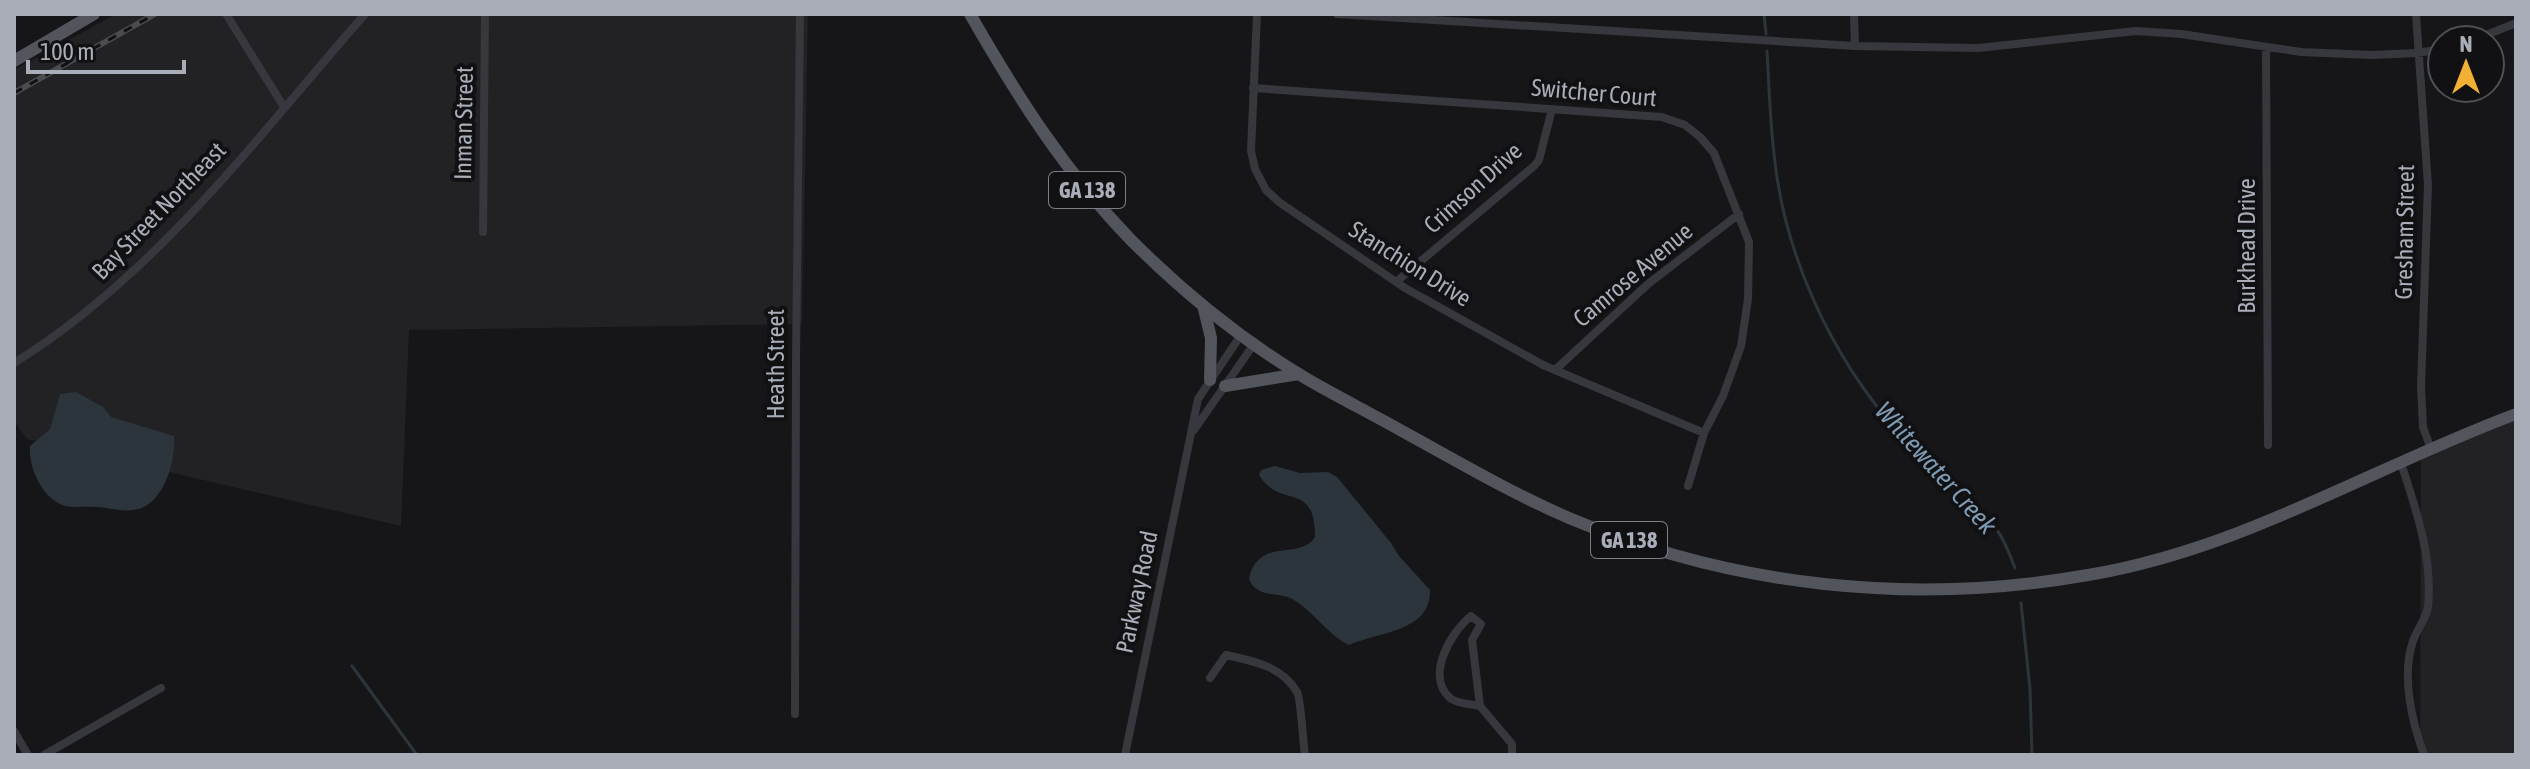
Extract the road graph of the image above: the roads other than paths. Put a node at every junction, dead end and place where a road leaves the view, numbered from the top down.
1 (94, 14) edge
2 (226, 14) edge
3 (365, 14) edge
4 (485, 14) edge
5 (800, 14) edge
6 (970, 14) edge
7 (1257, 14) edge
8 (1337, 14) edge
9 (1854, 14) edge
10 (2416, 14) edge
11 (1855, 46) junction
12 (2266, 47) junction
13 (2426, 52) edge
14 (2417, 53) junction
15 (14, 61) edge
16 (1253, 88) junction
17 (284, 107) junction
18 (1552, 109) junction
19 (1739, 214) junction
20 (483, 232) dead end
21 (1396, 282) junction
22 (1203, 305) junction
23 (1241, 335) junction
24 (1254, 344) junction
25 (14, 363) edge
26 (1555, 370) junction
27 (1299, 374) junction
28 (1210, 380) junction
29 (1225, 386) junction
30 (2516, 414) edge
31 (1704, 433) junction
32 (1188, 437) junction
33 (2268, 445) dead end
34 (2431, 449) junction
35 (2401, 463) junction
36 (1688, 486) dead end
37 (1210, 678) dead end
38 (161, 688) dead end
39 (1480, 706) junction
40 (795, 714) dead end
41 (14, 731) edge
42 (28, 755) edge
43 (44, 755) edge
44 (1125, 755) edge
45 (1305, 755) edge
46 (1512, 755) edge
47 (2424, 755) edge

1 - 15 main road
2 - 17 street
3 - 17 street, Bay Street Northeast
4 - 20 street, Inman Street
5 - 40 street, Heath Street
6 - 22 main road, GA 138
7 - 16 street, Stanchion Drive
8 - 11 street
9 - 11 street
10 - 14 street, Gresham Street
11 - 12 street
12 - 14 street
12 - 33 street, Burkhead Drive
13 - 14 street
14 - 34 street, Gresham Street
16 - 18 street, Switcher Court
16 - 21 street, Stanchion Drive
17 - 25 street, Bay Street Northeast
18 - 19 street, Switcher Court
18 - 21 street, Crimson Drive
19 - 26 street, Camrose Avenue
19 - 31 street, Switcher Court
21 - 26 street, Stanchion Drive
22 - 23 main road, GA 138
22 - 28 main road
23 - 24 main road, GA 138
23 - 28 street, Parkway Road
24 - 27 main road, GA 138
24 - 29 street, Parkway Road
26 - 31 street, Stanchion Drive
27 - 29 main road
27 - 35 main road, GA 138
28 - 32 street, Parkway Road
29 - 32 street, Parkway Road
30 - 34 main road, GA 138
31 - 36 street, Switcher Court
32 - 44 street, Parkway Road
34 - 35 main road, GA 138
35 - 47 street
37 - 45 street
38 - 43 street
39 - 39 street
39 - 46 street
41 - 42 street

